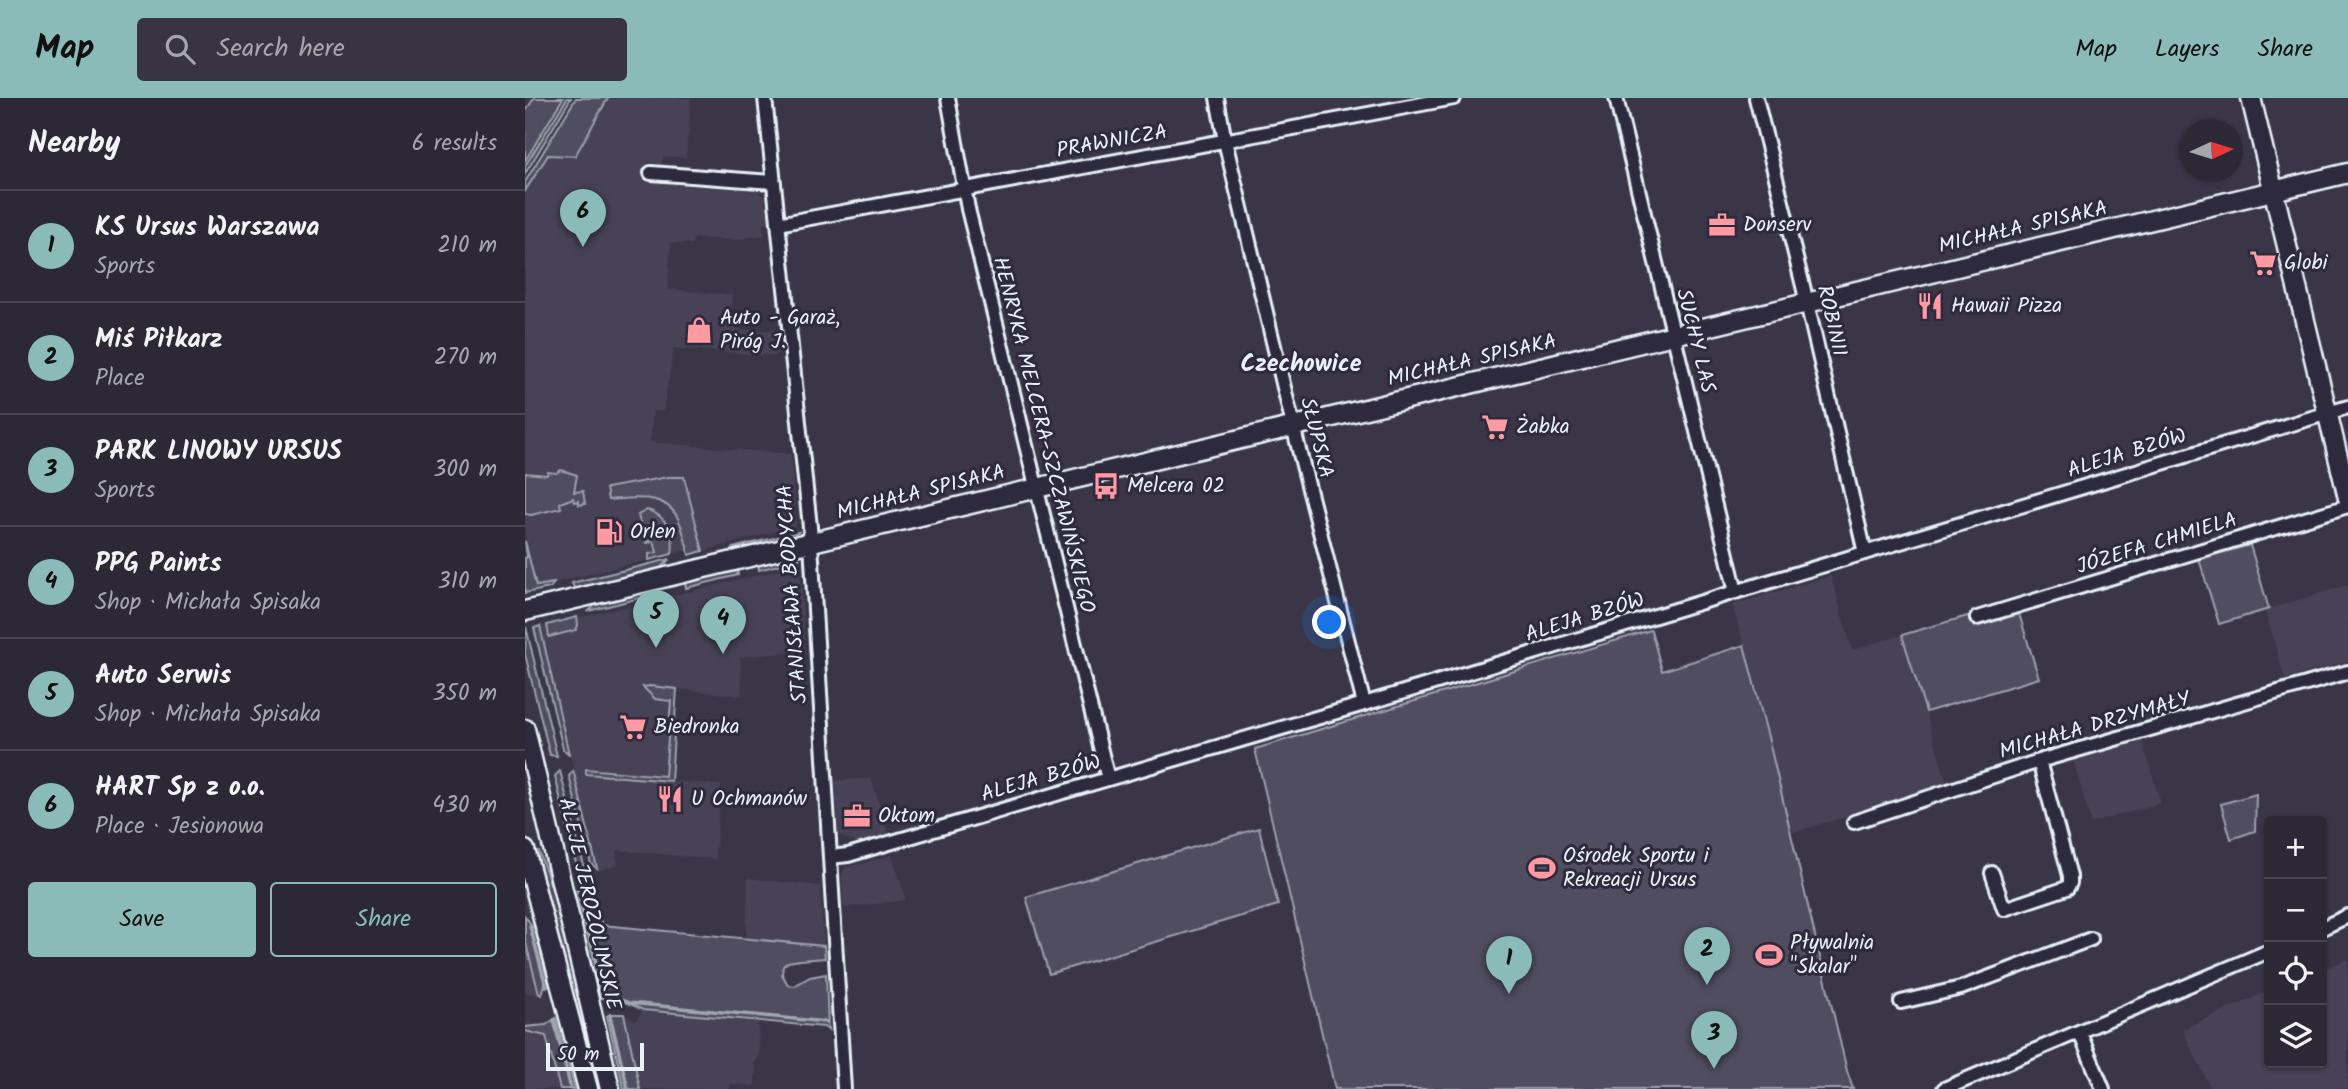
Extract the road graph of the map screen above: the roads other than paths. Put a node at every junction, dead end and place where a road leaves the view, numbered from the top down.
1 (765, 98) edge
2 (948, 98) edge
3 (1217, 98) edge
4 (1454, 98) edge
5 (1616, 98) edge
6 (1756, 98) edge
7 (2251, 98) edge
8 (1225, 141) junction
9 (651, 173) dead end
10 (2348, 173) edge
11 (773, 182) junction
12 (964, 189) junction
13 (2273, 191) junction
14 (778, 224) junction
15 (1807, 303) junction
16 (1674, 336) junction
17 (2348, 407) edge
18 (2327, 413) junction
19 (1293, 427) junction
20 (1037, 488) junction
21 (2348, 498) edge
22 (2348, 506) edge
23 (811, 543) junction
24 (1864, 553) junction
25 (1736, 592) junction
26 (525, 611) edge
27 (1977, 618) dead end
28 (2348, 672) edge
29 (1364, 704) junction
30 (525, 729) edge
31 (2039, 761) junction
32 (1108, 779) junction
33 (1854, 822) dead end
34 (525, 850) edge
35 (830, 857) junction
36 (1992, 873) dead end
37 (2348, 916) edge
38 (2327, 926) edge
39 (2091, 939) dead end
40 (2264, 953) edge
41 (1901, 1002) dead end
42 (2080, 1033) junction
43 (588, 1089) edge
44 (610, 1089) edge
45 (844, 1089) edge
46 (1944, 1089) edge
47 (2103, 1089) edge

1 - 11 street, STANISŁAWA BODYCHA
2 - 12 street, HENRYKA MELCERA-SZCZAWIŃSKIEGO
3 - 8 street, SŁUPSKA
4 - 8 street, PRAWNICZA
5 - 16 street, SUCHY LAS
6 - 15 street, ROBINII
7 - 13 street
8 - 12 street, PRAWNICZA
8 - 19 street, SŁUPSKA
9 - 11 street
10 - 13 street, MICHAŁA SPISAKA
11 - 14 street, STANISŁAWA BODYCHA
12 - 14 street, PRAWNICZA
12 - 20 street, HENRYKA MELCERA-SZCZAWIŃSKIEGO
13 - 15 street, MICHAŁA SPISAKA
13 - 18 street
14 - 23 street, STANISŁAWA BODYCHA
15 - 16 street, MICHAŁA SPISAKA
15 - 24 street, ROBINII
16 - 19 street, MICHAŁA SPISAKA
16 - 25 street, SUCHY LAS
17 - 18 street, ALEJA BZÓW
18 - 21 street
18 - 24 street, ALEJA BZÓW
19 - 20 street, MICHAŁA SPISAKA
19 - 29 street, SŁUPSKA
20 - 23 street, MICHAŁA SPISAKA
20 - 32 street, HENRYKA MELCERA-SZCZAWIŃSKIEGO
22 - 27 street, JÓZEFA CHMIELA
23 - 26 street, MICHAŁA SPISAKA
23 - 35 street, STANISŁAWA BODYCHA
24 - 25 street, ALEJA BZÓW
25 - 29 street, ALEJA BZÓW
28 - 31 street, MICHAŁA DRZYMAŁY
29 - 32 street, ALEJA BZÓW
30 - 44 street, ALEJE JEROZOLIMSKIE
31 - 33 street, MICHAŁA DRZYMAŁY
31 - 36 street
32 - 35 street, ALEJA BZÓW
34 - 43 street
35 - 45 street, STANISŁAWA BODYCHA
37 - 38 street
39 - 41 street
40 - 42 street
42 - 46 street
42 - 47 street

